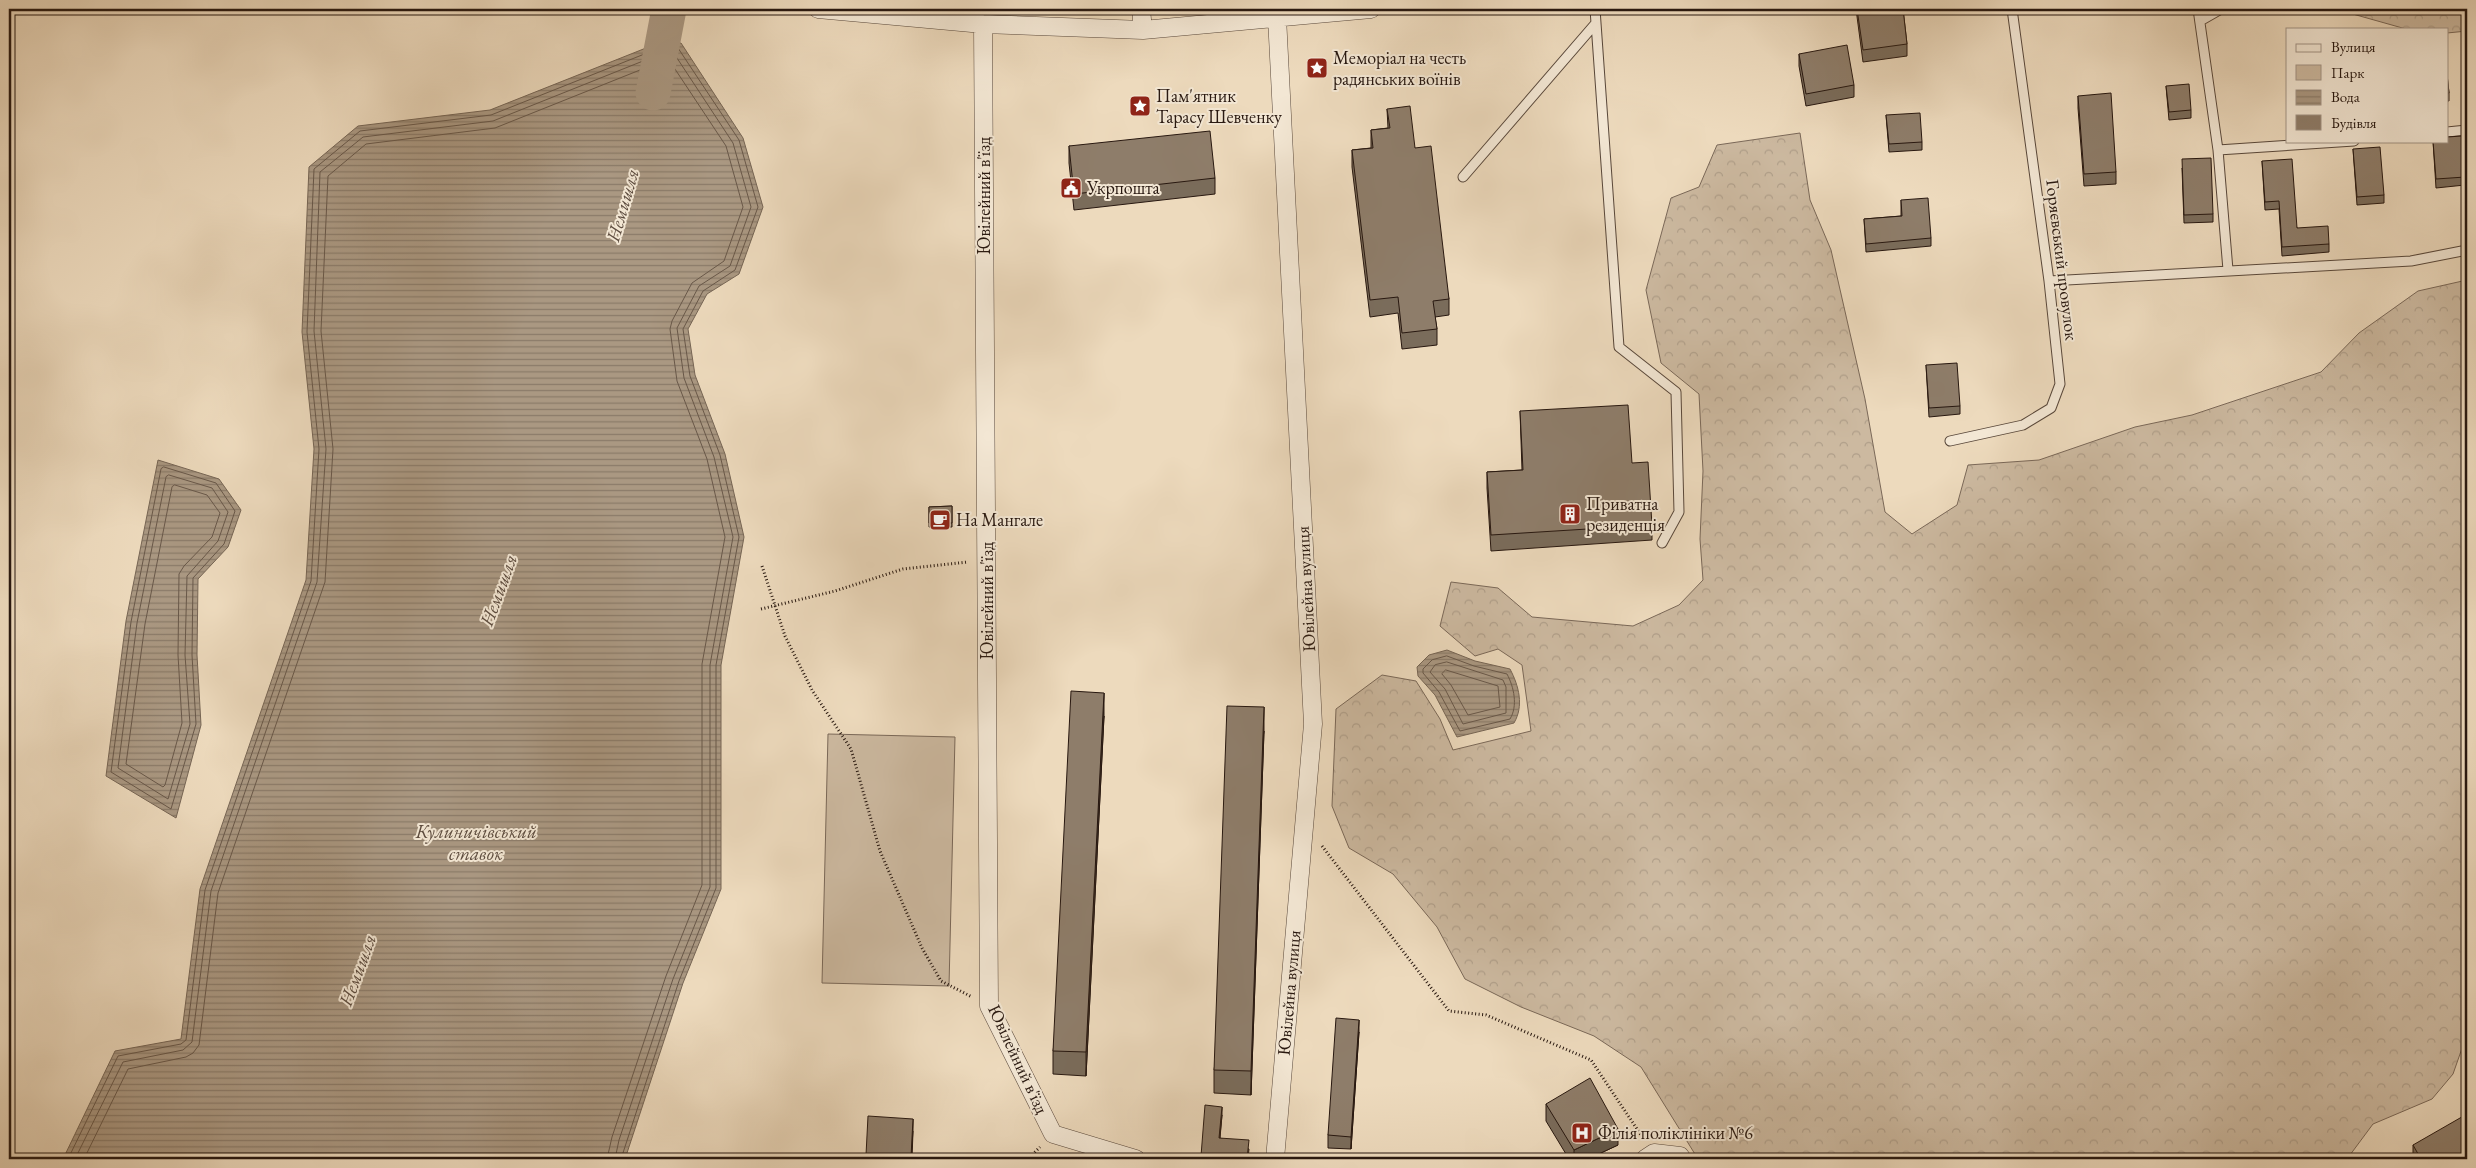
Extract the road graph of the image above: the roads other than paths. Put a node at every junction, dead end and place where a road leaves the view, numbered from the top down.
1 (818, 9) edge
2 (1141, 9) edge
3 (1371, 9) edge
4 (1595, 9) edge
5 (2012, 9) edge
6 (2198, 9) edge
7 (2221, 9) edge
8 (1277, 18) junction
9 (2200, 21) junction
10 (1596, 23) junction
11 (983, 24) junction
12 (1144, 30) junction
13 (2467, 130) edge
14 (2448, 132) edge
15 (2339, 142) edge
16 (2218, 150) junction
17 (1463, 176) dead end
18 (2467, 250) edge
19 (2228, 270) junction
20 (2049, 281) junction
21 (1950, 441) dead end
22 (1662, 543) dead end
23 (1649, 1156) edge
24 (1136, 1159) edge
25 (1275, 1159) edge
26 (1682, 1159) edge

1 - 11 street
2 - 12 street
3 - 8 street
4 - 10 lane
5 - 20 lane, Горяєвський провулок
6 - 9 lane
7 - 9 lane
8 - 12 street
8 - 25 street, Ювілейна вулиця
9 - 16 lane
10 - 17 lane
10 - 22 lane
11 - 12 street
11 - 24 street, Ювілейний в'їзд
13 - 14 lane
15 - 16 lane
16 - 19 lane
18 - 19 lane
19 - 20 lane
20 - 21 lane, Горяєвський провулок
23 - 26 street

